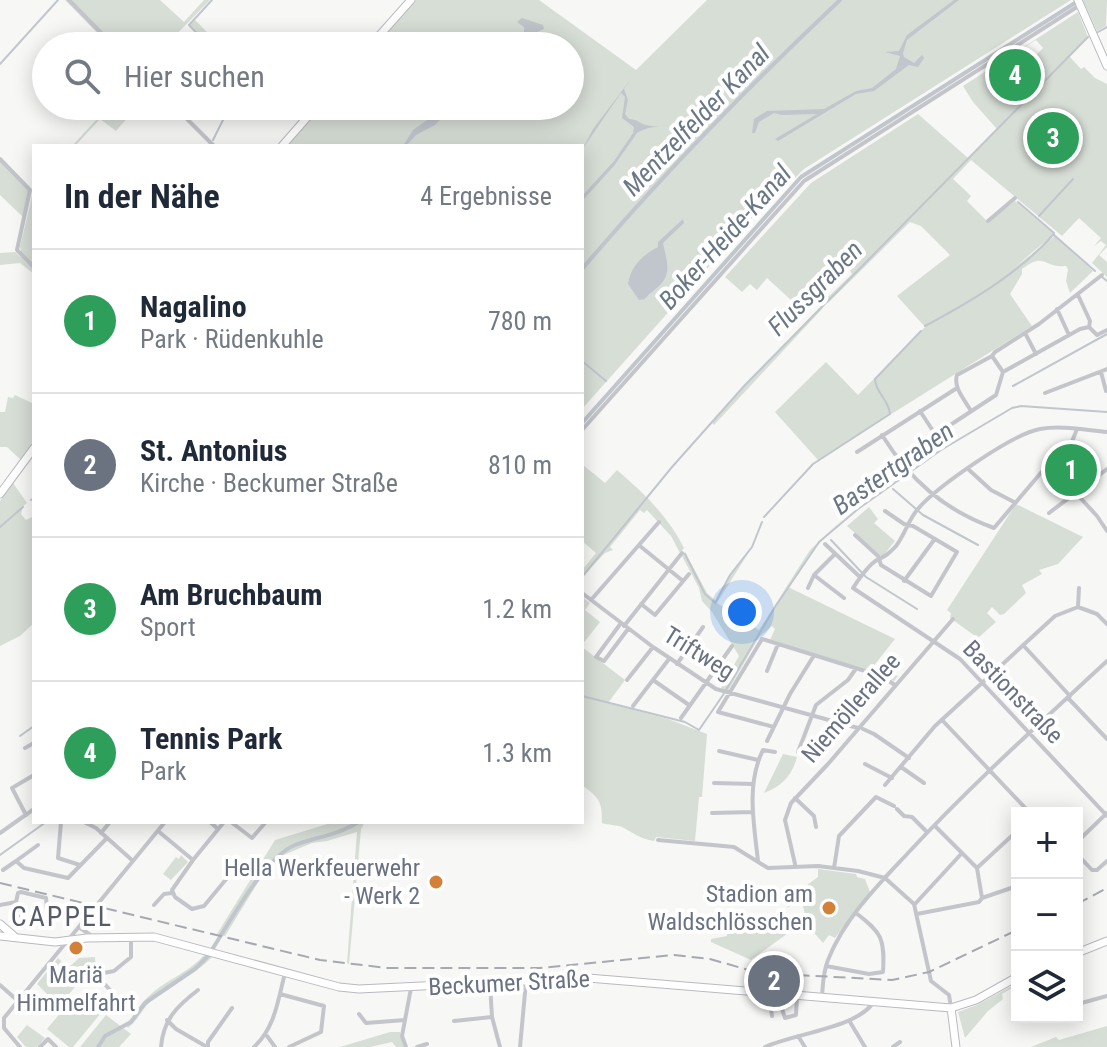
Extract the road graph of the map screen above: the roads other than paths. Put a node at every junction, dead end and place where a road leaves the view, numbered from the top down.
1 (69, 0) edge
2 (411, 0) edge
3 (1079, 3) edge
4 (100, 32) edge
5 (382, 32) edge
6 (1107, 66) edge
7 (188, 120) edge
8 (305, 120) edge
9 (212, 144) edge
10 (284, 144) edge
11 (0, 159) edge
12 (1015, 198) dead end
13 (988, 221) dead end
14 (32, 265) edge
15 (1102, 275) dead end
16 (1078, 295) junction
17 (1057, 309) junction
18 (1089, 327) junction
19 (1107, 330) edge
20 (1025, 333) junction
21 (1069, 335) junction
22 (1036, 354) junction
23 (992, 356) junction
24 (1107, 369) edge
25 (1003, 372) junction
26 (1101, 372) junction
27 (957, 388) junction
28 (1106, 391) edge
29 (1045, 393) dead end
30 (920, 411) junction
31 (971, 411) junction
32 (584, 428) edge
33 (1077, 429) junction
34 (1107, 432) edge
35 (935, 434) junction
36 (882, 435) junction
37 (32, 451) edge
38 (857, 452) dead end
39 (897, 459) junction
40 (968, 469) junction
41 (1107, 469) edge
42 (877, 473) dead end
43 (1075, 492) junction
44 (0, 494) edge
45 (932, 496) junction
46 (1015, 502) junction
47 (885, 511) dead end
48 (1049, 513) dead end
49 (1107, 517) edge
50 (1100, 521) junction
51 (659, 522) dead end
52 (908, 526) junction
53 (1107, 531) edge
54 (855, 535) dead end
55 (934, 540) junction
56 (825, 544) dead end
57 (640, 546) junction
58 (682, 553) dead end
59 (834, 555) junction
60 (880, 560) junction
61 (669, 569) junction
62 (689, 574) dead end
63 (814, 575) junction
64 (863, 575) junction
65 (683, 581) junction
66 (904, 581) junction
67 (808, 588) dead end
68 (1079, 588) dead end
69 (584, 595) edge
70 (844, 598) dead end
71 (591, 600) junction
72 (641, 604) junction
73 (1078, 607) junction
74 (953, 619) dead end
75 (1107, 624) edge
76 (624, 626) junction
77 (703, 627) dead end
78 (934, 641) junction
79 (778, 644) junction
80 (1023, 645) junction
81 (732, 646) dead end
82 (653, 647) junction
83 (813, 657) junction
84 (669, 659) junction
85 (1107, 661) edge
86 (677, 664) junction
87 (855, 670) junction
88 (767, 671) dead end
89 (627, 680) dead end
90 (653, 680) junction
91 (705, 683) junction
92 (983, 683) junction
93 (896, 685) junction
94 (726, 693) junction
95 (1069, 697) junction
96 (689, 705) junction
97 (633, 706) dead end
98 (783, 708) junction
99 (811, 715) junction
100 (681, 718) dead end
101 (942, 720) junction
102 (774, 727) junction
103 (861, 729) junction
104 (1029, 734) junction
105 (1107, 739) edge
106 (767, 741) dead end
107 (32, 744) edge
108 (25, 748) dead end
109 (719, 751) dead end
110 (775, 752) dead end
111 (798, 752) dead end
112 (909, 758) junction
113 (758, 760) junction
114 (865, 764) dead end
115 (901, 767) junction
116 (990, 770) junction
117 (32, 776) edge
118 (892, 778) junction
119 (714, 783) dead end
120 (924, 783) dead end
121 (753, 784) junction
122 (885, 785) dead end
123 (795, 798) junction
124 (1024, 807) edge
125 (32, 810) edge
126 (753, 812) junction
127 (712, 813) dead end
128 (26, 815) junction
129 (1107, 815) edge
130 (61, 824) edge
131 (87, 824) edge
132 (108, 824) edge
133 (163, 824) edge
134 (212, 824) edge
135 (222, 824) edge
136 (234, 824) edge
137 (264, 824) edge
138 (934, 825) junction
139 (816, 827) dead end
140 (218, 829) junction
141 (158, 831) junction
142 (927, 832) junction
143 (0, 833) edge
144 (101, 833) junction
145 (1011, 837) edge
146 (1083, 837) edge
147 (106, 839) junction
148 (658, 840) dead end
149 (38, 845) dead end
150 (962, 853) junction
151 (193, 860) junction
152 (1083, 860) edge
153 (16, 861) junction
154 (133, 861) junction
155 (1107, 861) edge
156 (758, 864) junction
157 (80, 865) junction
158 (237, 866) dead end
159 (796, 866) junction
160 (834, 868) junction
161 (977, 868) junction
162 (3, 870) dead end
163 (885, 878) junction
164 (1011, 888) edge
165 (172, 893) junction
166 (982, 898) junction
167 (16, 902) junction
168 (914, 904) junction
169 (0, 905) edge
170 (154, 905) dead end
171 (856, 913) junction
172 (917, 914) junction
173 (0, 924) edge
174 (79, 927) junction
175 (0, 936) edge
176 (131, 937) junction
177 (16, 938) junction
178 (95, 938) junction
179 (67, 941) junction
180 (1107, 941) edge
181 (1082, 951) edge
182 (826, 966) junction
183 (285, 973) junction
184 (99, 974) junction
185 (1011, 980) edge
186 (526, 982) junction
187 (86, 984) dead end
188 (490, 984) junction
189 (0, 985) edge
190 (411, 988) junction
191 (198, 990) dead end
192 (280, 994) junction
193 (798, 994) junction
194 (822, 996) junction
195 (1107, 996) edge
196 (18, 1001) junction
197 (120, 1001) dead end
198 (874, 1001) junction
199 (1083, 1003) edge
200 (324, 1006) junction
201 (331, 1007) dead end
202 (232, 1008) dead end
203 (951, 1008) junction
204 (359, 1014) dead end
205 (772, 1016) dead end
206 (492, 1017) junction
207 (167, 1020) junction
208 (405, 1020) junction
209 (454, 1021) dead end
210 (850, 1021) junction
211 (797, 1035) junction
212 (267, 1036) junction
213 (900, 1042) dead end
214 (427, 1044) dead end
215 (20, 1047) edge
216 (40, 1047) edge
217 (56, 1047) edge
218 (161, 1047) edge
219 (208, 1047) edge
220 (254, 1047) edge
221 (275, 1047) edge
222 (289, 1047) edge
223 (406, 1047) edge
224 (417, 1047) edge
225 (500, 1047) edge
226 (520, 1047) edge
227 (765, 1047) edge
228 (805, 1047) edge
229 (865, 1047) edge
230 (893, 1047) edge
231 (956, 1047) edge

1 - 4 street
2 - 5 main road
3 - 6 main road
3 - 32 street
7 - 9 street
8 - 10 main road
11 - 14 street
12 - 13 street
15 - 16 street
16 - 17 street
16 - 18 street
17 - 20 street
17 - 21 street
18 - 19 street
18 - 21 street
20 - 22 street
20 - 23 street
21 - 22 street
22 - 25 street
23 - 25 street
23 - 27 street
24 - 26 street
25 - 31 street
26 - 28 street
26 - 29 street
27 - 30 street
27 - 31 street
30 - 35 street
30 - 36 street
31 - 35 street
33 - 34 street
33 - 40 street
33 - 46 street
35 - 39 street
36 - 38 street
36 - 39 street
37 - 44 main road
39 - 42 street
39 - 45 street
40 - 45 street
40 - 46 street
41 - 43 street
43 - 48 street
43 - 50 street
45 - 46 street
45 - 52 street
47 - 52 street
49 - 50 street
50 - 53 street
51 - 57 street
52 - 55 street
52 - 60 street
54 - 60 street
55 - 66 street
55 - 66 street
56 - 59 street, Bastionstraße
57 - 61 street
57 - 71 street
58 - 61 street
59 - 63 street
59 - 64 street, Bastionstraße
60 - 64 street
60 - 66 street
61 - 65 street
61 - 72 street
62 - 65 street
63 - 67 street
63 - 70 street
64 - 78 street, Bastionstraße
65 - 72 street
68 - 73 street
69 - 71 street, Triftweg
71 - 76 street, Triftweg
72 - 76 street
73 - 75 street
73 - 80 street
74 - 78 street, Niemöllerallee
76 - 76 street
76 - 82 street, Triftweg
77 - 86 street
78 - 92 street, Bastionstraße
78 - 93 street, Niemöllerallee
79 - 83 street
79 - 88 street
79 - 94 street
80 - 92 street
80 - 95 street
81 - 91 street
82 - 84 street, Triftweg
82 - 89 street
83 - 87 street
83 - 98 street
84 - 86 street, Triftweg
84 - 90 street
85 - 95 street
86 - 91 street, Triftweg
87 - 93 street
87 - 99 street
90 - 96 street
90 - 97 street
91 - 94 street, Triftweg
91 - 96 street
92 - 101 street
92 - 104 street, Bastionstraße
93 - 103 street, Niemöllerallee
94 - 98 street, Triftweg
94 - 102 street
95 - 104 street
95 - 105 street
96 - 100 street
98 - 99 street, Triftweg
98 - 102 street
99 - 103 street, Triftweg
99 - 111 street
101 - 112 street
101 - 116 street
102 - 106 street
103 - 112 street, Triftweg
103 - 123 street, Niemöllerallee
104 - 116 street
104 - 129 street, Bastionstraße
107 - 108 street
109 - 113 street
110 - 113 street
112 - 115 street
113 - 121 street
114 - 118 street
115 - 118 street
115 - 120 street
116 - 124 street
116 - 138 street
117 - 128 street
118 - 122 street
119 - 121 street
121 - 126 street
123 - 139 street
123 - 159 street
125 - 128 street
126 - 127 street
126 - 156 street
128 - 143 street
129 - 146 street
130 - 157 street
131 - 144 street
132 - 144 street
133 - 141 street
134 - 140 street
135 - 140 street
136 - 137 street
138 - 142 street
138 - 150 street
140 - 151 street
141 - 151 street
141 - 154 street
142 - 160 street
142 - 163 street
144 - 147 street
145 - 161 street
147 - 154 street
147 - 157 street
148 - 156 street
149 - 153 street
150 - 161 street
150 - 168 street
151 - 165 street
152 - 155 street
153 - 157 street
153 - 162 street
154 - 174 street
156 - 159 street
158 - 165 street
159 - 160 street
160 - 163 street
161 - 166 street
163 - 168 street
163 - 171 street
164 - 166 street
165 - 170 street
166 - 172 street
167 - 167 street
167 - 169 street
168 - 172 street
171 - 182 street
171 - 182 street
172 - 203 street
173 - 177 main road
174 - 178 street
174 - 179 street
175 - 177 main road, Beckumer Straße
176 - 178 main road, Beckumer Straße
176 - 183 main road, Beckumer Straße
176 - 184 street
177 - 179 main road, Beckumer Straße
178 - 179 main road, Beckumer Straße
179 - 196 street
180 - 181 main road
182 - 194 street
183 - 190 main road, Beckumer Straße
183 - 192 street
184 - 187 street
184 - 197 street
185 - 203 main road, Beckumer Straße
186 - 188 main road, Beckumer Straße
186 - 193 main road, Beckumer Straße
186 - 226 street
188 - 190 main road, Beckumer Straße
188 - 206 street
189 - 196 street
190 - 208 street
191 - 207 street
192 - 200 street
192 - 212 street
193 - 194 main road, Beckumer Straße
193 - 205 street
194 - 198 main road, Beckumer Straße
195 - 199 street
196 - 215 street
198 - 203 main road, Beckumer Straße
198 - 210 street
200 - 201 street
200 - 222 street
202 - 219 street
203 - 231 main road
204 - 208 street
206 - 209 street
206 - 225 street
207 - 218 street
207 - 219 street
208 - 223 street
210 - 211 street
210 - 229 street
211 - 227 street
211 - 228 street
212 - 220 street
212 - 221 street
213 - 230 street
214 - 224 street
216 - 217 street

